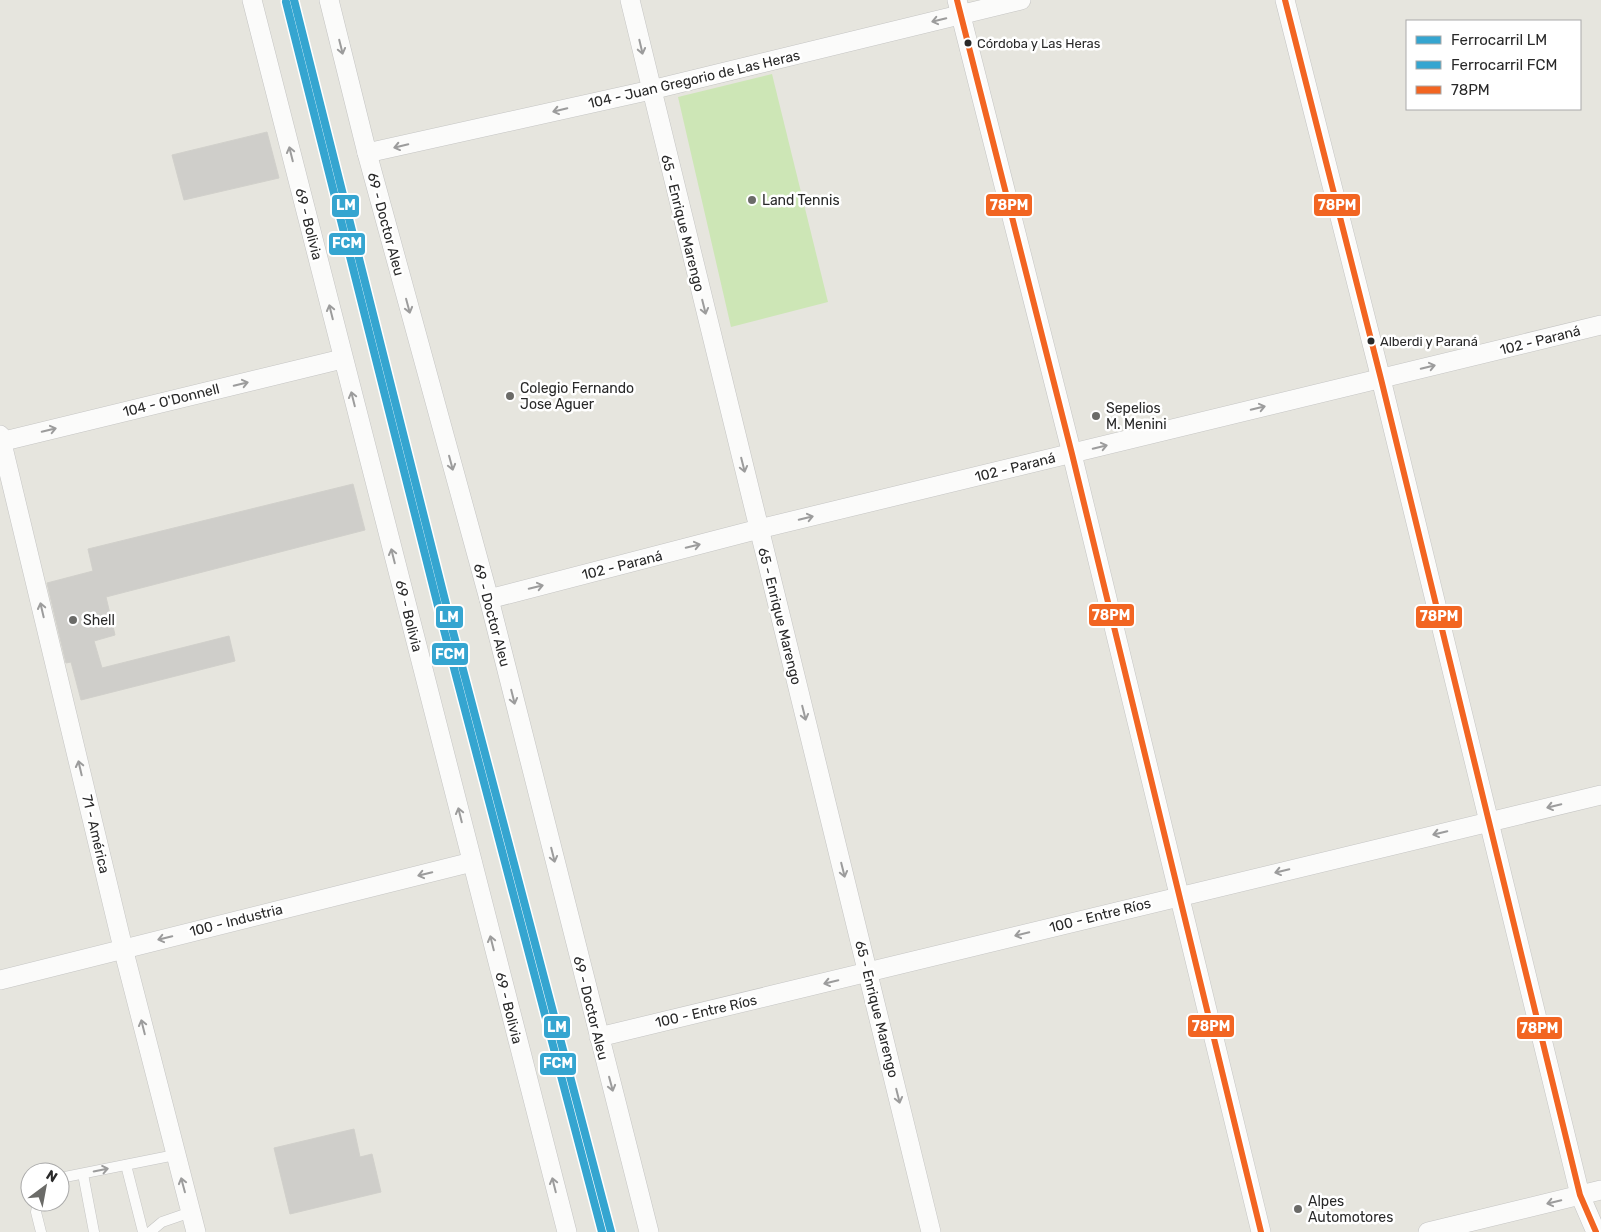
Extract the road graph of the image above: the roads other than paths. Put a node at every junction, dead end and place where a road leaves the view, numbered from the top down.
1 (252, 0) edge
2 (329, 0) edge
3 (630, 0) edge
4 (1020, 0) edge
5 (1285, 0) edge
6 (959, 7) edge
7 (651, 90) junction
8 (367, 153) junction
9 (1601, 325) edge
10 (342, 359) junction
11 (1381, 379) junction
12 (1, 440) edge
13 (1072, 454) junction
14 (758, 529) junction
15 (489, 599) junction
16 (1601, 795) edge
17 (1488, 822) junction
18 (472, 862) junction
19 (1179, 895) junction
20 (123, 948) junction
21 (868, 973) junction
22 (0, 980) edge
23 (599, 1037) junction
24 (175, 1155) junction
25 (126, 1165) junction
26 (83, 1174) junction
27 (70, 1176) edge
28 (1601, 1190) edge
29 (1580, 1196) junction
30 (36, 1212) edge
31 (191, 1212) junction
32 (41, 1232) edge
33 (94, 1232) edge
34 (143, 1232) edge
35 (150, 1232) edge
36 (196, 1232) edge
37 (567, 1232) edge
38 (649, 1232) edge
39 (931, 1232) edge
40 (1261, 1232) edge
41 (1428, 1232) edge
42 (1596, 1232) edge

10 -> 1 street, 69 - Bolivia
2 -> 8 street, 69 - Doctor Aleu
3 -> 7 street, 65 - Enrique Marengo
4 - 6 street, 104 - Juan Gregorio de Las Heras
5 - 11 street
6 -> 7 street, 104 - Juan Gregorio de Las Heras
6 - 13 street
7 -> 8 street, 104 - Juan Gregorio de Las Heras
7 -> 14 street, 65 - Enrique Marengo
8 -> 15 street, 69 - Doctor Aleu
11 -> 9 street, 102 - Paraná
12 -> 10 street, 104 - O'Donnell
18 -> 10 street, 69 - Bolivia
13 -> 11 street, 102 - Paraná
11 - 17 street
20 -> 12 street, 71 - América
14 -> 13 street, 102 - Paraná
13 - 19 street
15 -> 14 street, 102 - Paraná
14 -> 21 street, 65 - Enrique Marengo
15 -> 23 street, 69 - Doctor Aleu
16 -> 17 street, 100 - Entre Ríos
17 -> 19 street, 100 - Entre Ríos
17 - 29 street
18 -> 20 street, 100 - Industria
37 -> 18 street, 69 - Bolivia
19 -> 21 street, 100 - Entre Ríos
19 - 40 street
20 - 22 street, 100 - Industria
24 -> 20 street, 71 - América
21 -> 23 street, 100 - Entre Ríos
21 -> 39 street, 65 - Enrique Marengo
23 -> 38 street, 69 - Doctor Aleu
24 - 25 lane
31 -> 24 street, 71 - América
26 -> 25 lane
25 - 34 lane
26 - 27 lane
26 - 33 lane
28 - 29 street
29 -> 41 street
29 - 42 street
30 - 32 lane
31 - 35 lane
31 - 36 street, 71 - América

